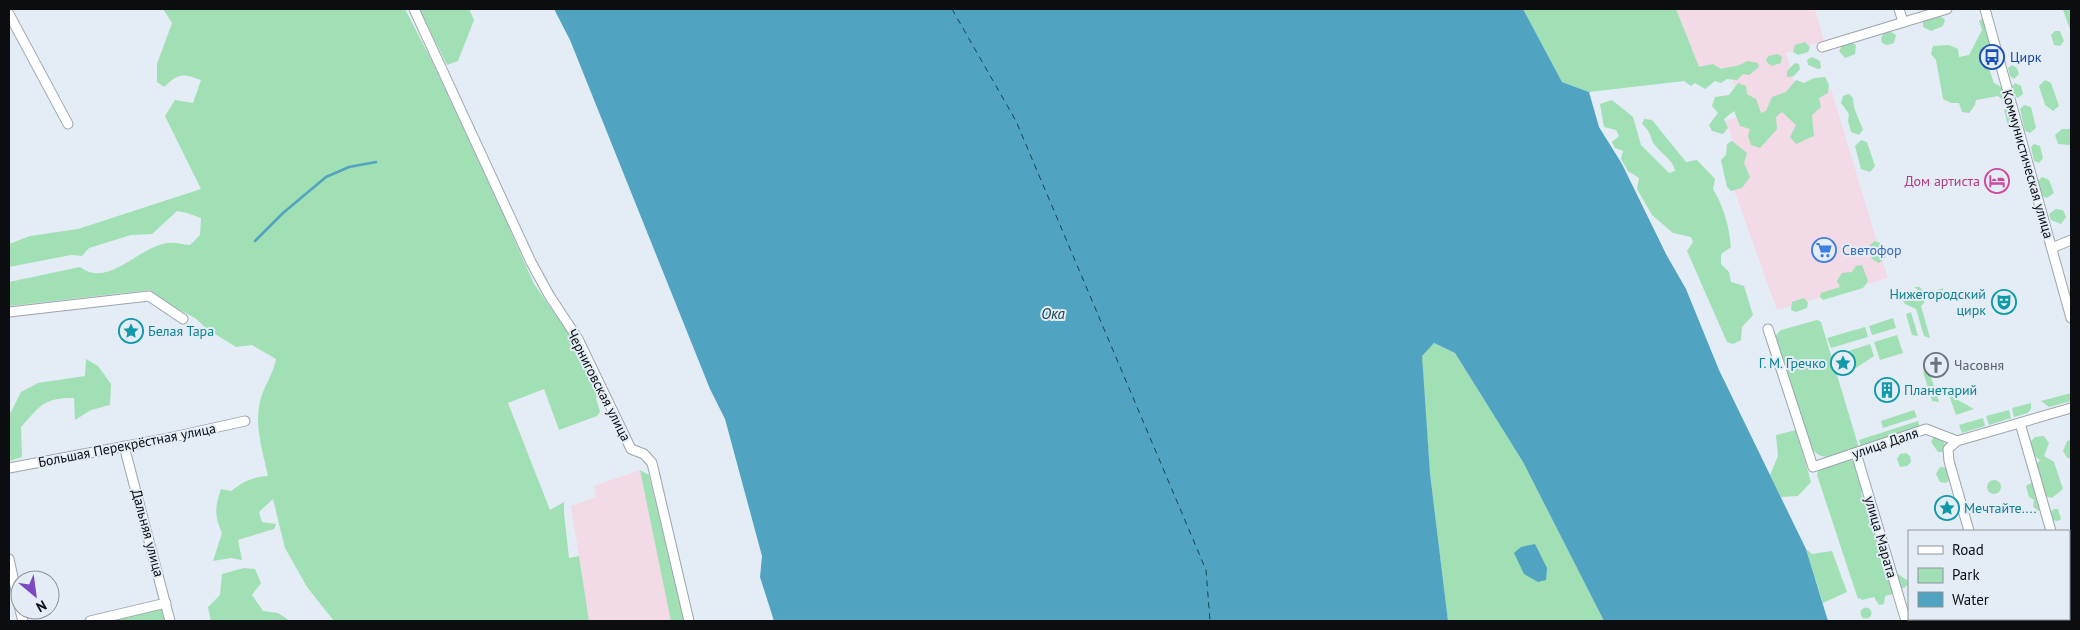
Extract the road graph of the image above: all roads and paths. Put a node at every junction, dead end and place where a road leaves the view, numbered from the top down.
1 (414, 9) edge
2 (1899, 9) edge
3 (1948, 9) edge
4 (1985, 9) edge
5 (9, 14) edge
6 (1903, 22) junction
7 (1822, 47) dead end
8 (68, 124) dead end
9 (2071, 240) edge
10 (2052, 248) junction
11 (9, 312) edge
12 (183, 318) dead end
13 (2071, 318) edge
14 (1768, 329) dead end
15 (2071, 408) edge
16 (245, 421) dead end
17 (2020, 423) junction
18 (1957, 441) junction
19 (124, 446) junction
20 (1856, 453) junction
21 (9, 468) edge
22 (1969, 530) edge
23 (2051, 530) edge
24 (166, 603) junction
25 (90, 621) edge
26 (170, 621) edge
27 (689, 621) edge
28 (1906, 621) edge

1 - 27 street, Черниговская улица
2 - 6 street
3 - 6 street
4 - 10 street, Коммунистическая улица
5 - 8 street
6 - 7 street
9 - 10 street
10 - 13 street, Коммунистическая улица
11 - 12 street
14 - 20 street, улица Даля
15 - 17 street
16 - 19 street, Большая Перекрёстная улица
17 - 18 street
17 - 23 street
18 - 20 street, улица Даля
18 - 22 street
19 - 21 street, Большая Перекрёстная улица
19 - 24 street, Дальняя улица
20 - 28 street, улица Марата
24 - 25 street
24 - 26 street, Дальняя улица

